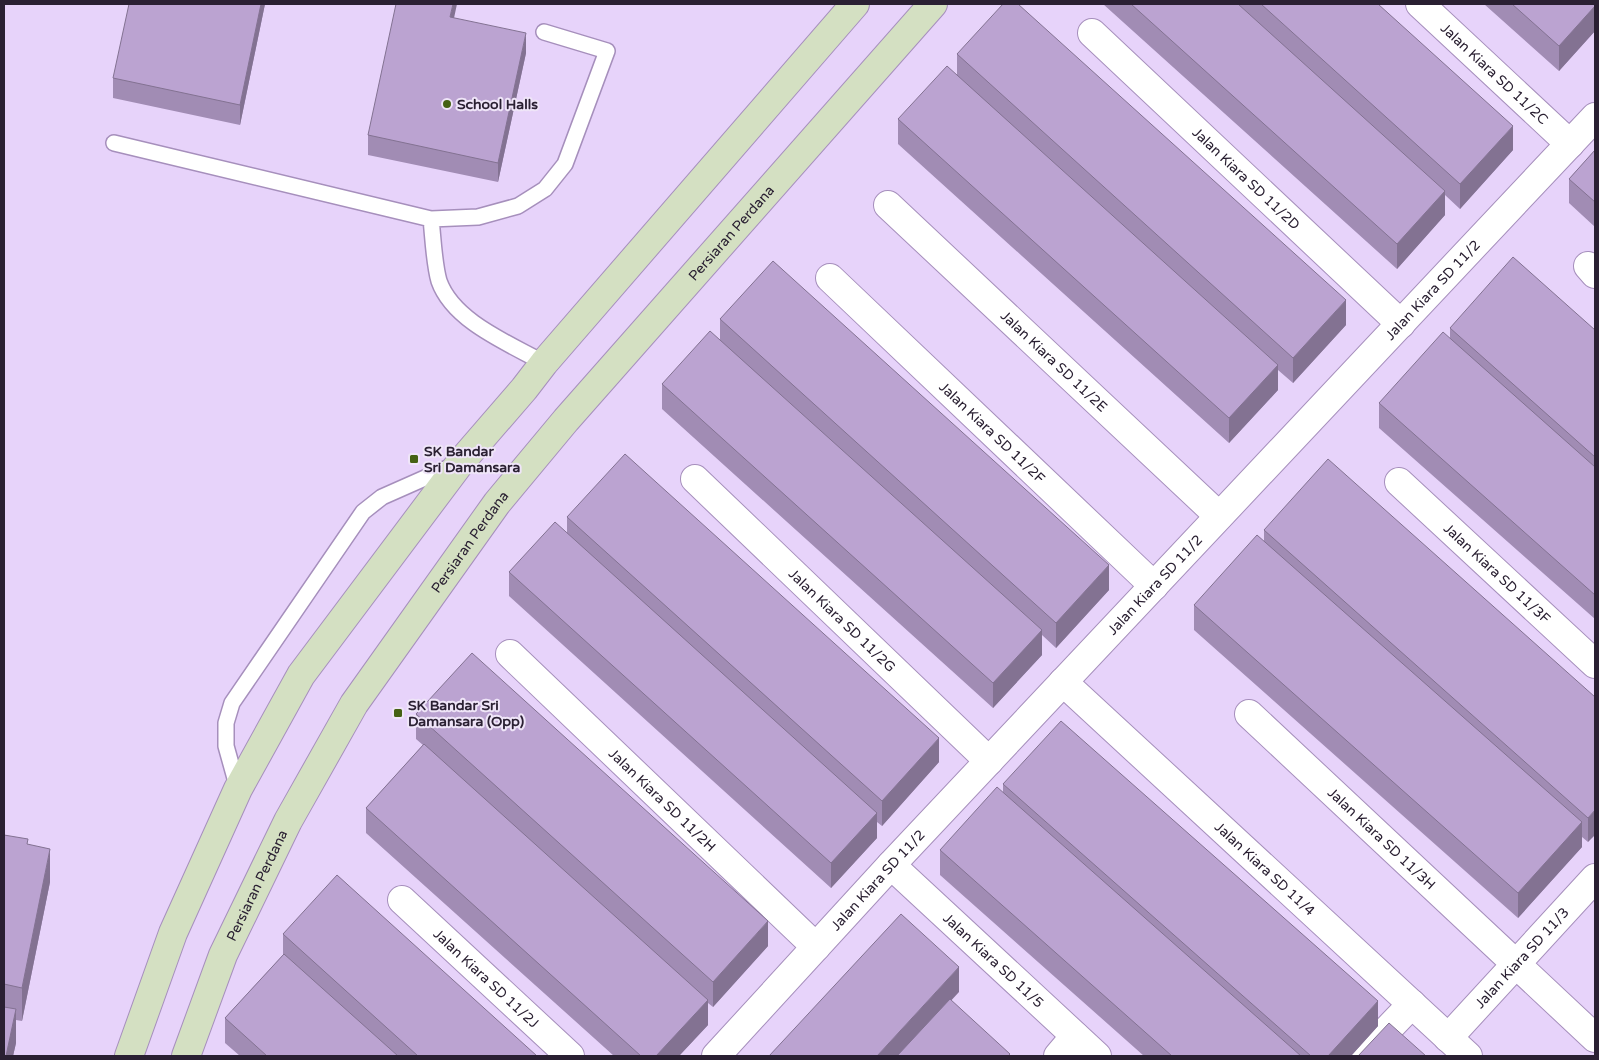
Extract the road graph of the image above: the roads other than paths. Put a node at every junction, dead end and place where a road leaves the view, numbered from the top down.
1 (855, 4) edge
2 (933, 4) edge
3 (1420, 4) edge
4 (544, 32) dead end
5 (1092, 33) dead end
6 (1595, 117) edge
7 (114, 143) dead end
8 (1570, 144) junction
9 (888, 205) dead end
10 (431, 219) junction
11 (830, 278) dead end
12 (1401, 324) junction
13 (544, 362) junction
14 (460, 463) junction
15 (695, 479) dead end
16 (1399, 482) dead end
17 (1219, 516) junction
18 (1154, 586) junction
19 (510, 654) dead end
20 (1595, 664) edge
21 (1063, 682) junction
22 (1250, 714) dead end
23 (989, 761) junction
24 (238, 789) junction
25 (891, 865) junction
26 (1595, 878) edge
27 (402, 900) dead end
28 (816, 947) junction
29 (1516, 964) junction
30 (1412, 1004) junction
31 (1075, 1036) junction
32 (1448, 1038) junction
33 (1595, 1038) edge
34 (129, 1056) edge
35 (186, 1056) edge
36 (570, 1056) edge
37 (716, 1056) edge
38 (1058, 1056) edge
39 (1097, 1056) edge
40 (1362, 1056) edge
41 (1468, 1056) edge

1 - 13 main road
2 - 35 main road, Persiaran Perdana
3 - 8 street, Jalan Kiara SD 11/2C
4 - 10 lane
5 - 12 street, Jalan Kiara SD 11/2D
6 - 8 street, Jalan Kiara SD 11/2
7 - 10 lane
8 - 12 street, Jalan Kiara SD 11/2
9 - 17 street, Jalan Kiara SD 11/2E
10 - 13 lane
11 - 18 street, Jalan Kiara SD 11/2F
12 - 17 street, Jalan Kiara SD 11/2
13 - 14 main road
14 - 24 main road
14 - 24 lane
15 - 23 street, Jalan Kiara SD 11/2G
16 - 20 street, Jalan Kiara SD 11/3F
17 - 18 street, Jalan Kiara SD 11/2
18 - 21 street, Jalan Kiara SD 11/2
19 - 28 street, Jalan Kiara SD 11/2H
21 - 23 street, Jalan Kiara SD 11/2
21 - 30 street, Jalan Kiara SD 11/4
22 - 29 street, Jalan Kiara SD 11/3H
23 - 25 street, Jalan Kiara SD 11/2
24 - 34 main road
25 - 28 street, Jalan Kiara SD 11/2
25 - 31 street, Jalan Kiara SD 11/5
26 - 29 street, Jalan Kiara SD 11/3
27 - 36 street, Jalan Kiara SD 11/2J
28 - 37 street, Jalan Kiara SD 11/2
29 - 32 street, Jalan Kiara SD 11/3
29 - 33 street, Jalan Kiara SD 11/3H
30 - 32 street, Jalan Kiara SD 11/4
30 - 40 street
31 - 38 street
31 - 39 street, Jalan Kiara SD 11/5
32 - 41 street, Jalan Kiara SD 11/4

